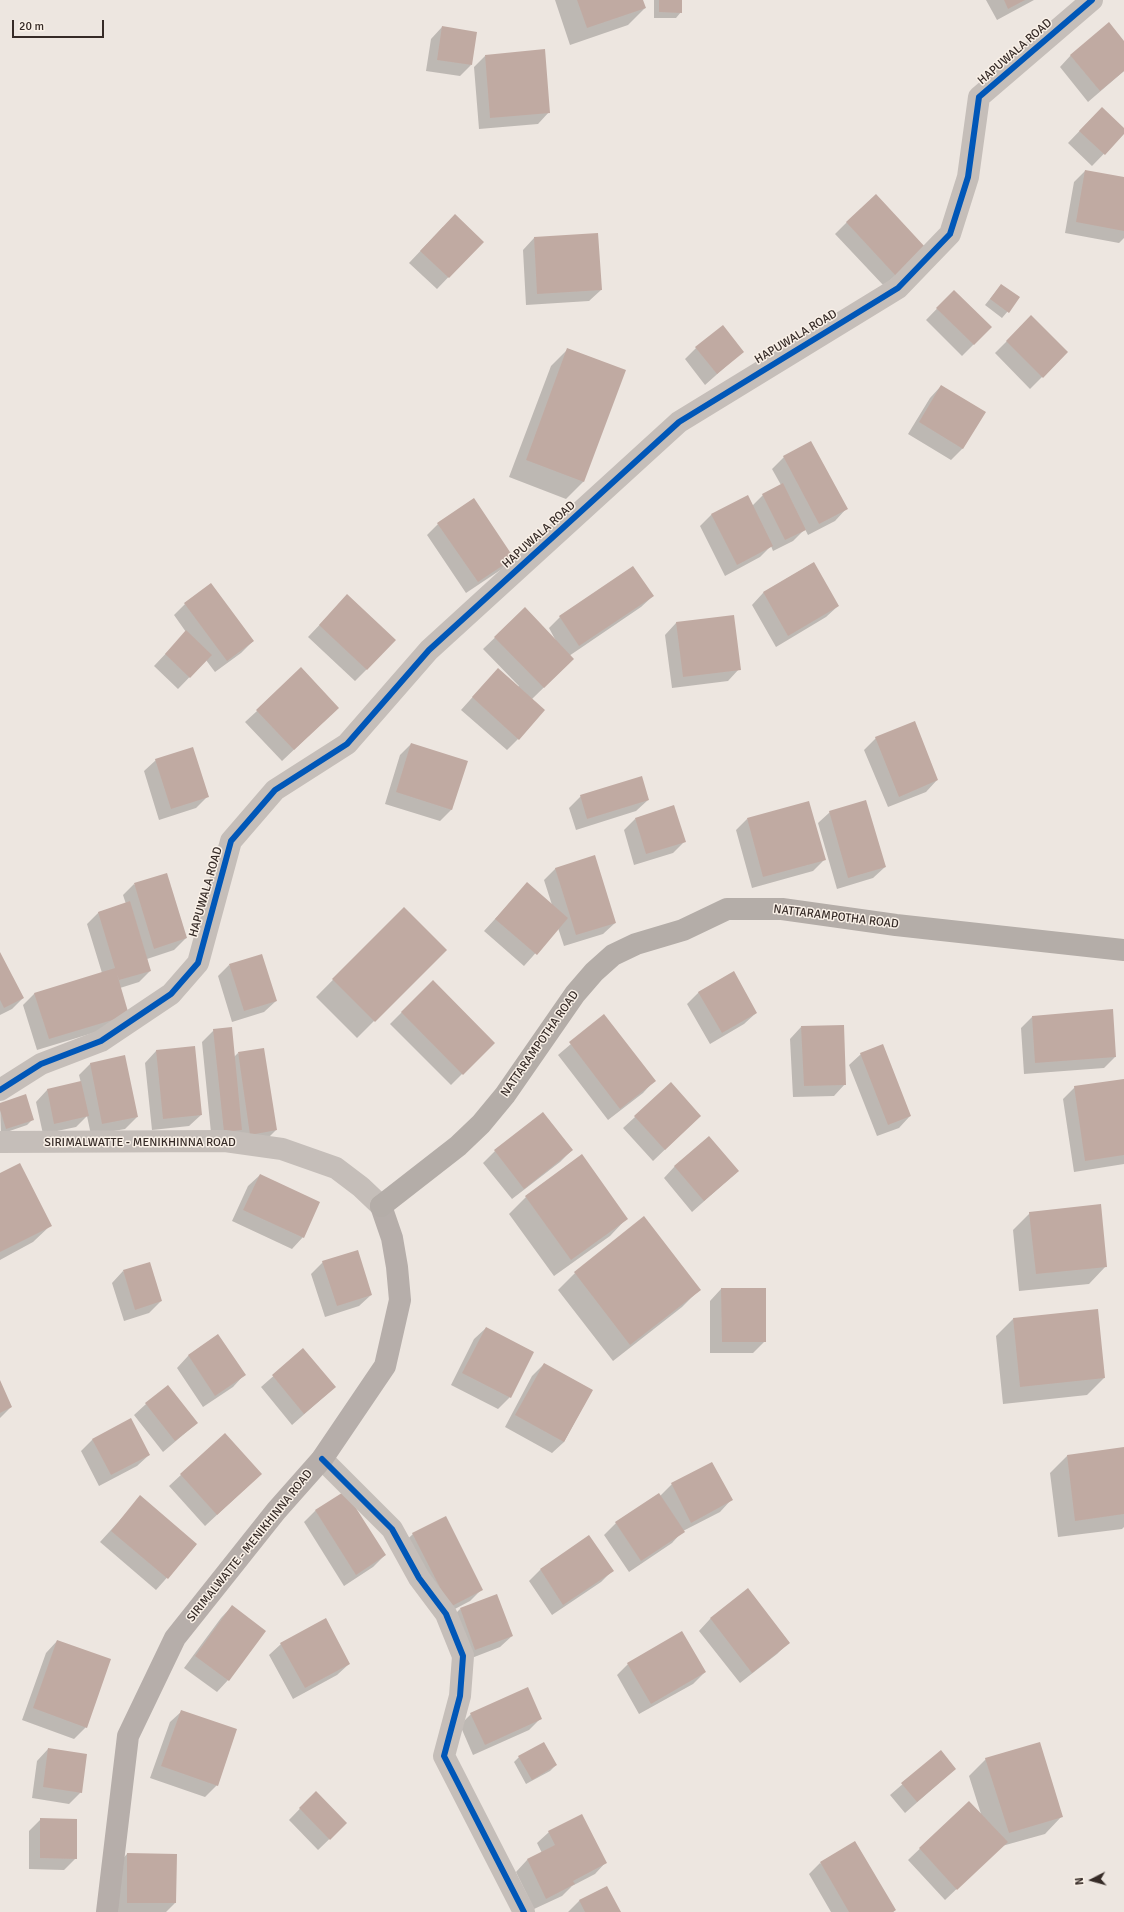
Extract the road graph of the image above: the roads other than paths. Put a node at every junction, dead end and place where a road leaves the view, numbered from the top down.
1 (1092, 0) edge
2 (1124, 950) edge
3 (0, 1090) edge
4 (0, 1142) edge
5 (381, 1206) junction
6 (322, 1459) junction
7 (107, 1912) edge
8 (524, 1912) edge

1 - 3 street, HAPUWALA ROAD
2 - 5 main road, NATTARAMPOTHA ROAD
4 - 5 street, SIRIMALWATTE - MENIKHINNA ROAD
5 - 6 main road, SIRIMALWATTE - MENIKHINNA ROAD
6 - 7 main road, SIRIMALWATTE - MENIKHINNA ROAD
6 - 8 street

